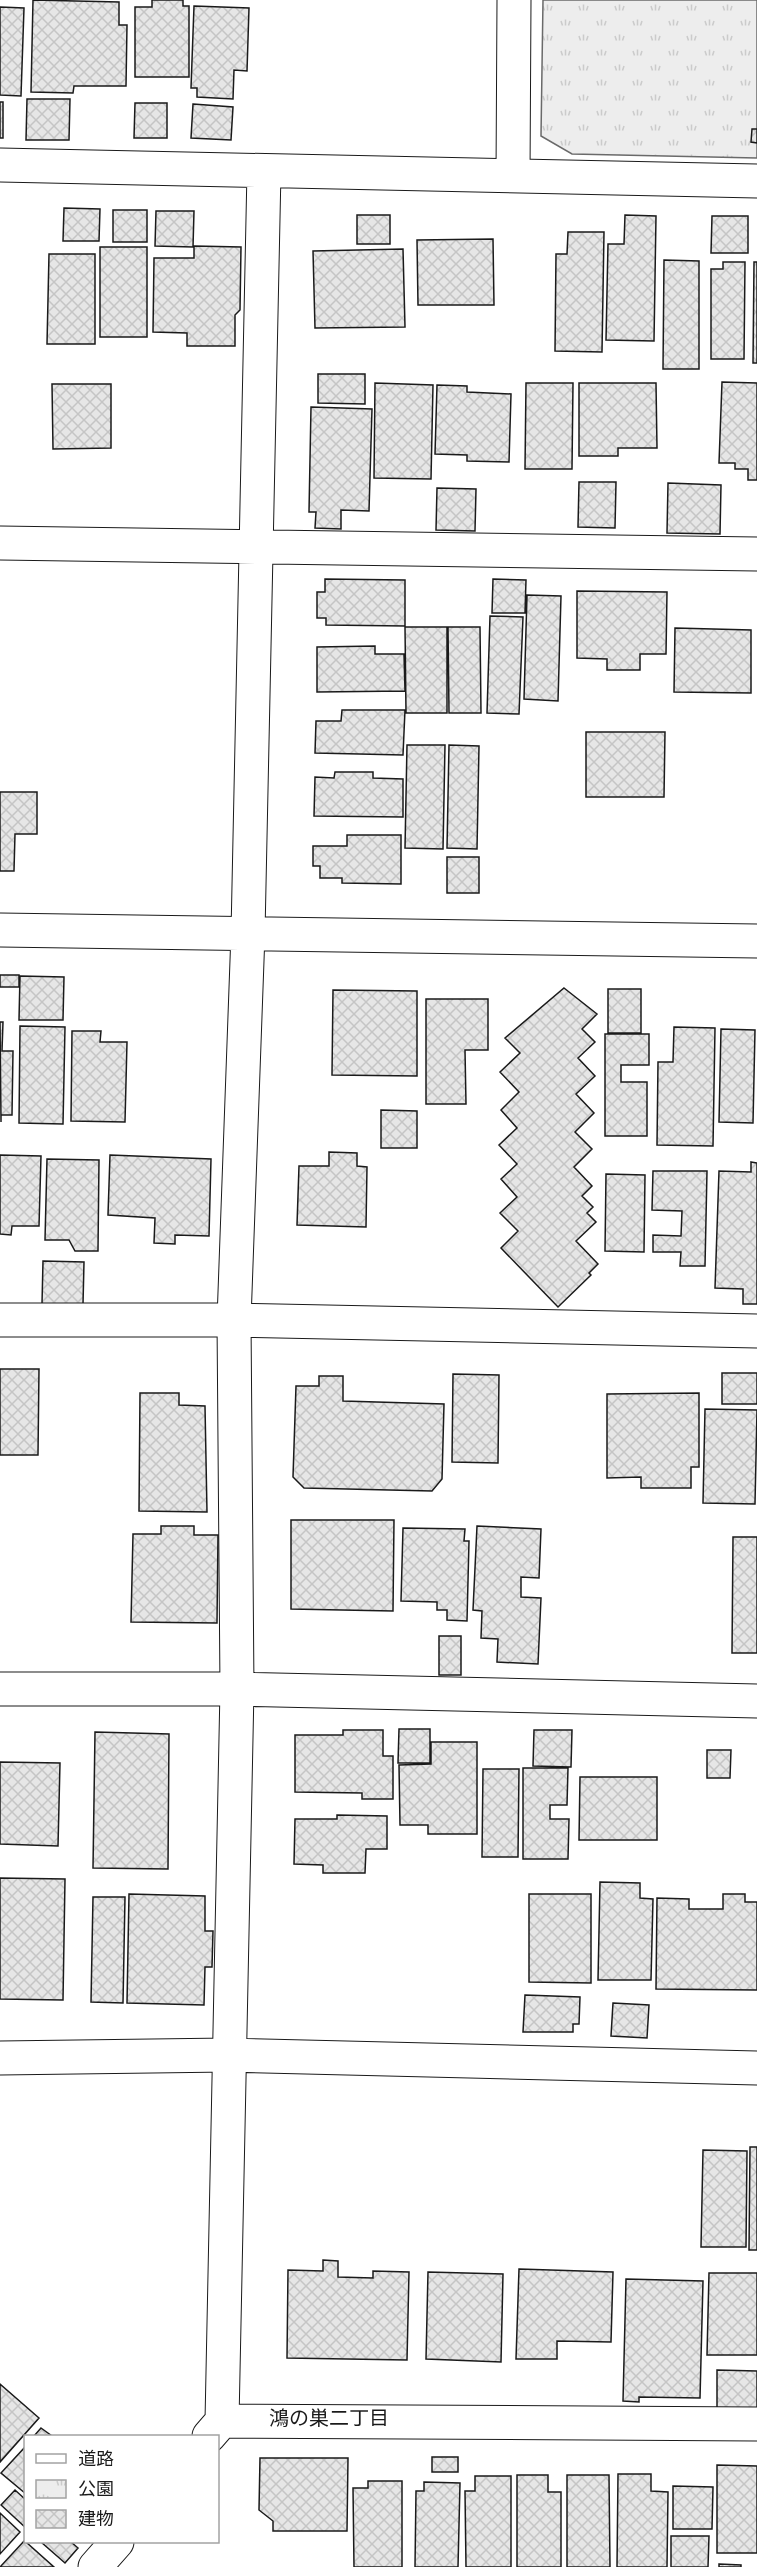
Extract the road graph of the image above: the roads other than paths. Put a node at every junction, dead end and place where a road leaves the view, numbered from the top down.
1 (514, 0) edge
2 (0, 165) edge
3 (264, 171) junction
4 (513, 176) junction
5 (757, 181) edge
6 (0, 543) edge
7 (256, 546) junction
8 (757, 554) edge
9 (0, 930) edge
10 (248, 933) junction
11 (757, 941) edge
12 (0, 1320) edge
13 (234, 1320) junction
14 (757, 1331) edge
15 (0, 1689) edge
16 (237, 1689) junction
17 (757, 1701) edge
18 (228, 2055) junction
19 (0, 2058) edge
20 (757, 2068) edge
21 (757, 2424) edge
22 (215, 2429) edge
23 (115, 2543) edge
24 (95, 2567) edge

1 - 4 street
2 - 3 street
3 - 4 street
3 - 7 street
4 - 5 street
6 - 7 street
7 - 8 street
7 - 10 street
9 - 10 street
10 - 11 street
10 - 13 street
12 - 13 street
13 - 14 street
13 - 16 street
15 - 16 street
16 - 17 street
16 - 18 street
18 - 19 street
18 - 20 street
18 - 22 street
21 - 22 street
23 - 24 street

